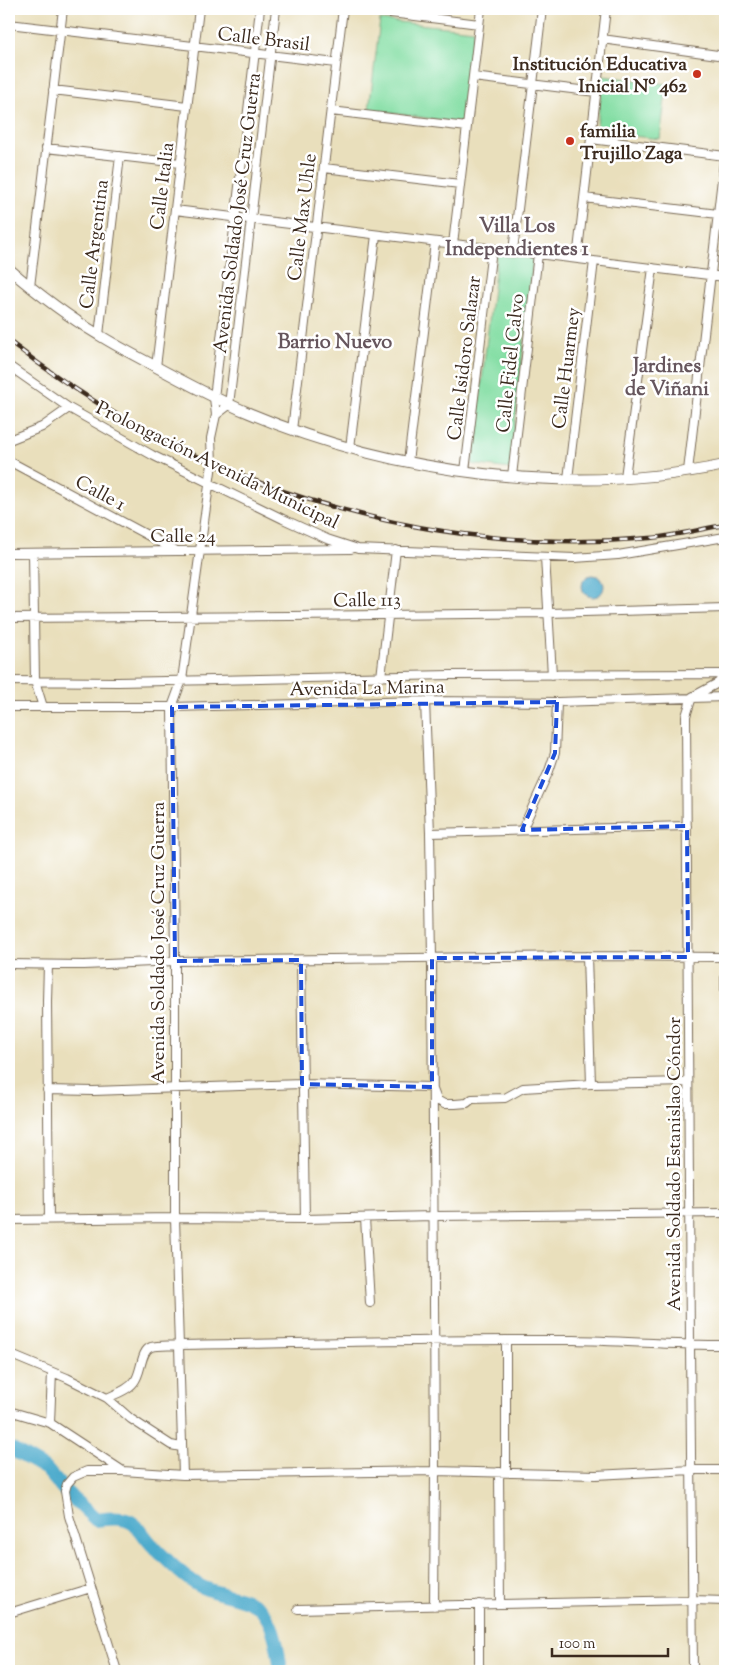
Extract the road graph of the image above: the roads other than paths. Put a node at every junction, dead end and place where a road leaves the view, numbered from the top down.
1 (63, 9) edge
2 (199, 9) edge
3 (260, 9) edge
4 (276, 9) edge
5 (343, 9) edge
6 (359, 9) edge
7 (481, 9) edge
8 (542, 9) edge
9 (606, 9) edge
10 (9, 24) edge
11 (479, 24) junction
12 (60, 30) junction
13 (602, 39) junction
14 (194, 46) junction
15 (255, 54) junction
16 (271, 56) junction
17 (725, 56) edge
18 (336, 63) junction
19 (473, 77) junction
20 (533, 85) junction
21 (53, 90) junction
22 (596, 92) junction
23 (187, 106) junction
24 (331, 111) junction
25 (467, 127) junction
26 (591, 139) junction
27 (46, 148) junction
28 (725, 155) edge
29 (120, 156) junction
30 (180, 163) junction
31 (324, 168) junction
32 (460, 184) junction
33 (584, 198) junction
34 (175, 210) junction
35 (718, 214) junction
36 (236, 217) junction
37 (251, 219) junction
38 (316, 227) junction
39 (376, 234) junction
40 (435, 242) junction
41 (453, 244) junction
42 (492, 249) junction
43 (513, 251) junction
44 (538, 254) junction
45 (577, 259) junction
46 (594, 261) junction
47 (653, 268) junction
48 (9, 269) edge
49 (711, 275) junction
50 (725, 277) edge
51 (30, 287) junction
52 (99, 335) junction
53 (9, 366) edge
54 (156, 367) junction
55 (214, 398) junction
56 (229, 405) junction
57 (70, 408) junction
58 (216, 415) junction
59 (292, 430) junction
60 (9, 440) edge
61 (350, 448) junction
62 (9, 461) edge
63 (408, 462) junction
64 (725, 465) edge
65 (688, 471) junction
66 (465, 472) junction
67 (512, 476) junction
68 (625, 477) junction
69 (568, 479) junction
70 (209, 483) junction
71 (725, 538) edge
72 (358, 549) junction
73 (396, 550) junction
74 (177, 551) junction
75 (200, 552) junction
76 (9, 553) edge
77 (33, 553) junction
78 (545, 557) junction
79 (725, 608) edge
80 (549, 613) junction
81 (388, 614) junction
82 (33, 617) junction
83 (190, 617) junction
84 (9, 618) edge
85 (552, 675) junction
86 (725, 675) edge
87 (381, 676) junction
88 (182, 680) junction
89 (9, 681) edge
90 (36, 681) junction
91 (692, 698) junction
92 (725, 698) edge
93 (424, 701) junction
94 (557, 702) junction
95 (43, 706) junction
96 (9, 707) edge
97 (172, 707) junction
98 (687, 826) junction
99 (522, 830) junction
100 (430, 833) junction
101 (587, 956) junction
102 (688, 957) junction
103 (725, 957) edge
104 (432, 958) junction
105 (301, 960) junction
106 (175, 961) junction
107 (9, 964) edge
108 (48, 965) junction
109 (725, 1021) edge
110 (688, 1082) junction
111 (302, 1084) junction
112 (591, 1084) junction
113 (432, 1087) junction
114 (174, 1089) junction
115 (47, 1090) junction
116 (725, 1213) edge
117 (689, 1214) junction
118 (433, 1216) junction
119 (175, 1218) junction
120 (365, 1218) junction
121 (49, 1219) junction
122 (9, 1220) edge
123 (305, 1220) junction
124 (370, 1303) dead end
125 (506, 1340) junction
126 (435, 1341) junction
127 (179, 1345) junction
128 (690, 1345) junction
129 (725, 1345) edge
130 (9, 1354) edge
131 (52, 1372) junction
132 (107, 1398) junction
133 (9, 1411) edge
134 (50, 1423) junction
135 (182, 1447) junction
136 (122, 1470) junction
137 (692, 1470) junction
138 (725, 1470) edge
139 (435, 1471) junction
140 (502, 1472) junction
141 (183, 1475) junction
142 (91, 1588) junction
143 (693, 1600) junction
144 (725, 1601) edge
145 (479, 1604) junction
146 (500, 1604) junction
147 (434, 1606) junction
148 (298, 1609) dead end
149 (9, 1613) edge
150 (117, 1671) edge
151 (480, 1671) edge
152 (693, 1671) edge

1 - 12 street
2 - 14 street, Calle Italia
3 - 15 street, Avenida Soldado José Cruz Guerra
4 - 16 street, Avenida Soldado José Cruz Guerra
5 - 18 street, Calle Max Uhle
6 - 11 street
7 - 11 street
8 - 20 street
9 - 13 street
10 - 12 street, Calle Brasil
11 - 19 street
12 - 14 street, Calle Brasil
12 - 21 street
13 - 17 street
13 - 22 street
14 - 15 street, Calle Brasil
14 - 23 street, Calle Italia
15 - 16 street, Calle Brasil
15 - 36 street, Avenida Soldado José Cruz Guerra
16 - 18 street, Calle Brasil
16 - 37 street, Avenida Soldado José Cruz Guerra
18 - 24 street, Calle Max Uhle
19 - 20 street
19 - 25 street
20 - 22 street
20 - 43 street
21 - 23 street
21 - 27 street
22 - 26 street
23 - 30 street, Calle Italia
24 - 25 street
24 - 31 street, Calle Max Uhle
25 - 32 street
26 - 28 street
26 - 33 street
27 - 29 street
27 - 51 street
28 - 35 street
29 - 30 street
29 - 52 street, Calle Argentina
30 - 34 street, Calle Italia
31 - 32 street
31 - 38 street, Calle Max Uhle
32 - 41 street
33 - 35 street
33 - 45 street
34 - 36 street
34 - 54 street, Calle Italia
35 - 49 street
36 - 37 street
36 - 55 street, Avenida Soldado José Cruz Guerra
37 - 38 street
37 - 56 street, Avenida Soldado José Cruz Guerra
38 - 39 street
38 - 59 street, Calle Max Uhle
39 - 40 street
39 - 61 street
40 - 41 street
40 - 63 street
41 - 42 street
42 - 43 street
42 - 66 street, Calle Isidoro Salazar
43 - 44 street
44 - 45 street
44 - 67 street, Calle Fidel Calvo
45 - 46 street
46 - 47 street
46 - 69 street, Calle Huarmey
47 - 49 street
47 - 68 street
48 - 51 main road
49 - 50 street
49 - 65 street
51 - 52 main road
52 - 54 main road
53 - 57 street, Prolongación Avenida Municipal
54 - 55 main road
55 - 56 main road
55 - 58 street, Avenida Soldado José Cruz Guerra
56 - 58 street
56 - 59 main road
57 - 60 street
57 - 70 street, Prolongación Avenida Municipal
58 - 70 street, Avenida Soldado José Cruz Guerra
59 - 61 main road
61 - 63 main road
62 - 74 street, Calle 1
63 - 66 main road
64 - 65 main road
65 - 68 main road
66 - 67 main road
67 - 69 main road
68 - 69 main road
70 - 72 street, Prolongación Avenida Municipal
70 - 75 street, Avenida Soldado José Cruz Guerra
71 - 78 street, Prolongación Avenida Municipal
72 - 73 street, Prolongación Avenida Municipal
72 - 75 street, Calle 24
73 - 78 street, Prolongación Avenida Municipal
73 - 81 street
74 - 75 street, Calle 24
74 - 77 street, Calle 24
75 - 83 street, Avenida Soldado José Cruz Guerra
76 - 77 street, Calle 24
77 - 82 street
78 - 80 street
79 - 80 street, Calle 113
80 - 81 street, Calle 113
80 - 85 street
81 - 83 street, Calle 113
81 - 87 street
82 - 83 street, Calle 113
82 - 84 street, Calle 113
82 - 90 street
83 - 88 street, Avenida Soldado José Cruz Guerra
85 - 86 street, Avenida La Marina
85 - 87 street, Avenida La Marina
86 - 91 street
87 - 88 street, Avenida La Marina
88 - 90 street, Avenida La Marina
88 - 97 street, Avenida Soldado José Cruz Guerra
89 - 90 street, Avenida La Marina
90 - 95 street
91 - 92 street, Avenida La Marina
91 - 94 street, Avenida La Marina
91 - 98 street, Avenida Soldado Estanislao Cóndor
93 - 94 street, Avenida La Marina
93 - 97 street, Avenida La Marina
93 - 100 street
94 - 99 street
95 - 96 street, Avenida La Marina
95 - 97 street, Avenida La Marina
97 - 106 street, Avenida Soldado José Cruz Guerra
98 - 99 street
98 - 102 street, Avenida Soldado Estanislao Cóndor
99 - 100 street
100 - 104 street
101 - 102 street
101 - 104 street
101 - 112 street
102 - 103 street
102 - 110 street, Avenida Soldado Estanislao Cóndor
103 - 109 street
104 - 105 street
104 - 113 street
105 - 106 street
105 - 111 street
106 - 108 street
106 - 114 street, Avenida Soldado José Cruz Guerra
107 - 108 street
108 - 115 street
110 - 112 street
110 - 117 street, Avenida Soldado Estanislao Cóndor
111 - 113 street
111 - 114 street
111 - 123 street
112 - 113 street
113 - 118 street
114 - 115 street
114 - 119 street, Avenida Soldado José Cruz Guerra
115 - 121 street
116 - 117 street
117 - 118 street
117 - 128 street, Avenida Soldado Estanislao Cóndor
118 - 120 street
118 - 126 street
119 - 121 street
119 - 123 street
119 - 127 street, Avenida Soldado José Cruz Guerra
120 - 123 street
120 - 124 street
121 - 122 street
125 - 126 street
125 - 128 street
125 - 140 street
126 - 127 street
126 - 139 street
127 - 132 street
127 - 135 street, Avenida Soldado José Cruz Guerra
128 - 129 street
128 - 137 street, Avenida Soldado Estanislao Cóndor
130 - 131 street
131 - 132 street
131 - 134 street
132 - 135 street
133 - 134 street
134 - 136 street
135 - 141 street, Avenida Soldado José Cruz Guerra
136 - 141 street
136 - 142 street
137 - 138 street
137 - 140 street
137 - 143 street, Avenida Soldado Estanislao Cóndor
139 - 140 street
139 - 141 street
139 - 147 street
140 - 146 street
142 - 149 street
142 - 150 street
143 - 144 street
143 - 146 street
143 - 152 street, Avenida Soldado Estanislao Cóndor
145 - 146 street
145 - 147 street
145 - 151 street
147 - 148 street

